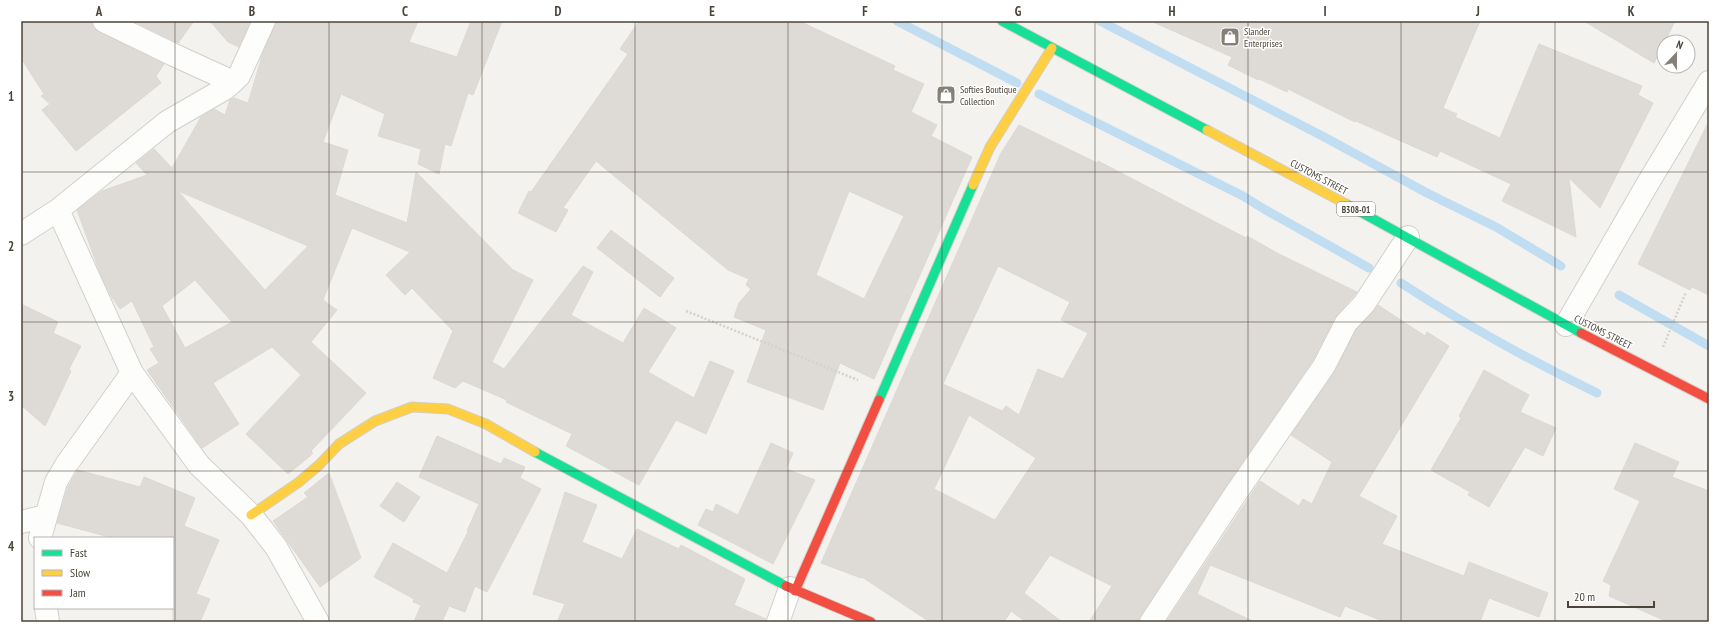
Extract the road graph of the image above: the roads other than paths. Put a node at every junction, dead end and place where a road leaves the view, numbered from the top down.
1 (104, 21) edge
2 (264, 21) edge
3 (1002, 21) edge
4 (1052, 48) junction
5 (233, 82) junction
6 (1709, 82) edge
7 (58, 210) junction
8 (21, 234) edge
9 (1408, 237) junction
10 (1566, 325) junction
11 (132, 373) junction
12 (1709, 399) edge
13 (251, 515) junction
14 (46, 516) junction
15 (21, 522) edge
16 (40, 537) edge
17 (793, 590) junction
18 (46, 609) edge
19 (48, 622) edge
20 (318, 622) edge
21 (778, 622) edge
22 (871, 622) edge
23 (1151, 622) edge

1 - 5 street
2 - 5 street
3 - 4 main road, CUSTOMS STREET / B308-01
4 - 9 main road, CUSTOMS STREET / B308-01
4 - 17 main road
5 - 7 street
6 - 10 street
7 - 8 street
7 - 11 street
9 - 10 main road, CUSTOMS STREET / B308-01
9 - 23 street
10 - 12 main road, CUSTOMS STREET / B308-01
11 - 13 street
11 - 14 street
13 - 17 main road
13 - 20 street
14 - 15 street
14 - 16 street
17 - 21 street
17 - 22 main road
18 - 19 street

